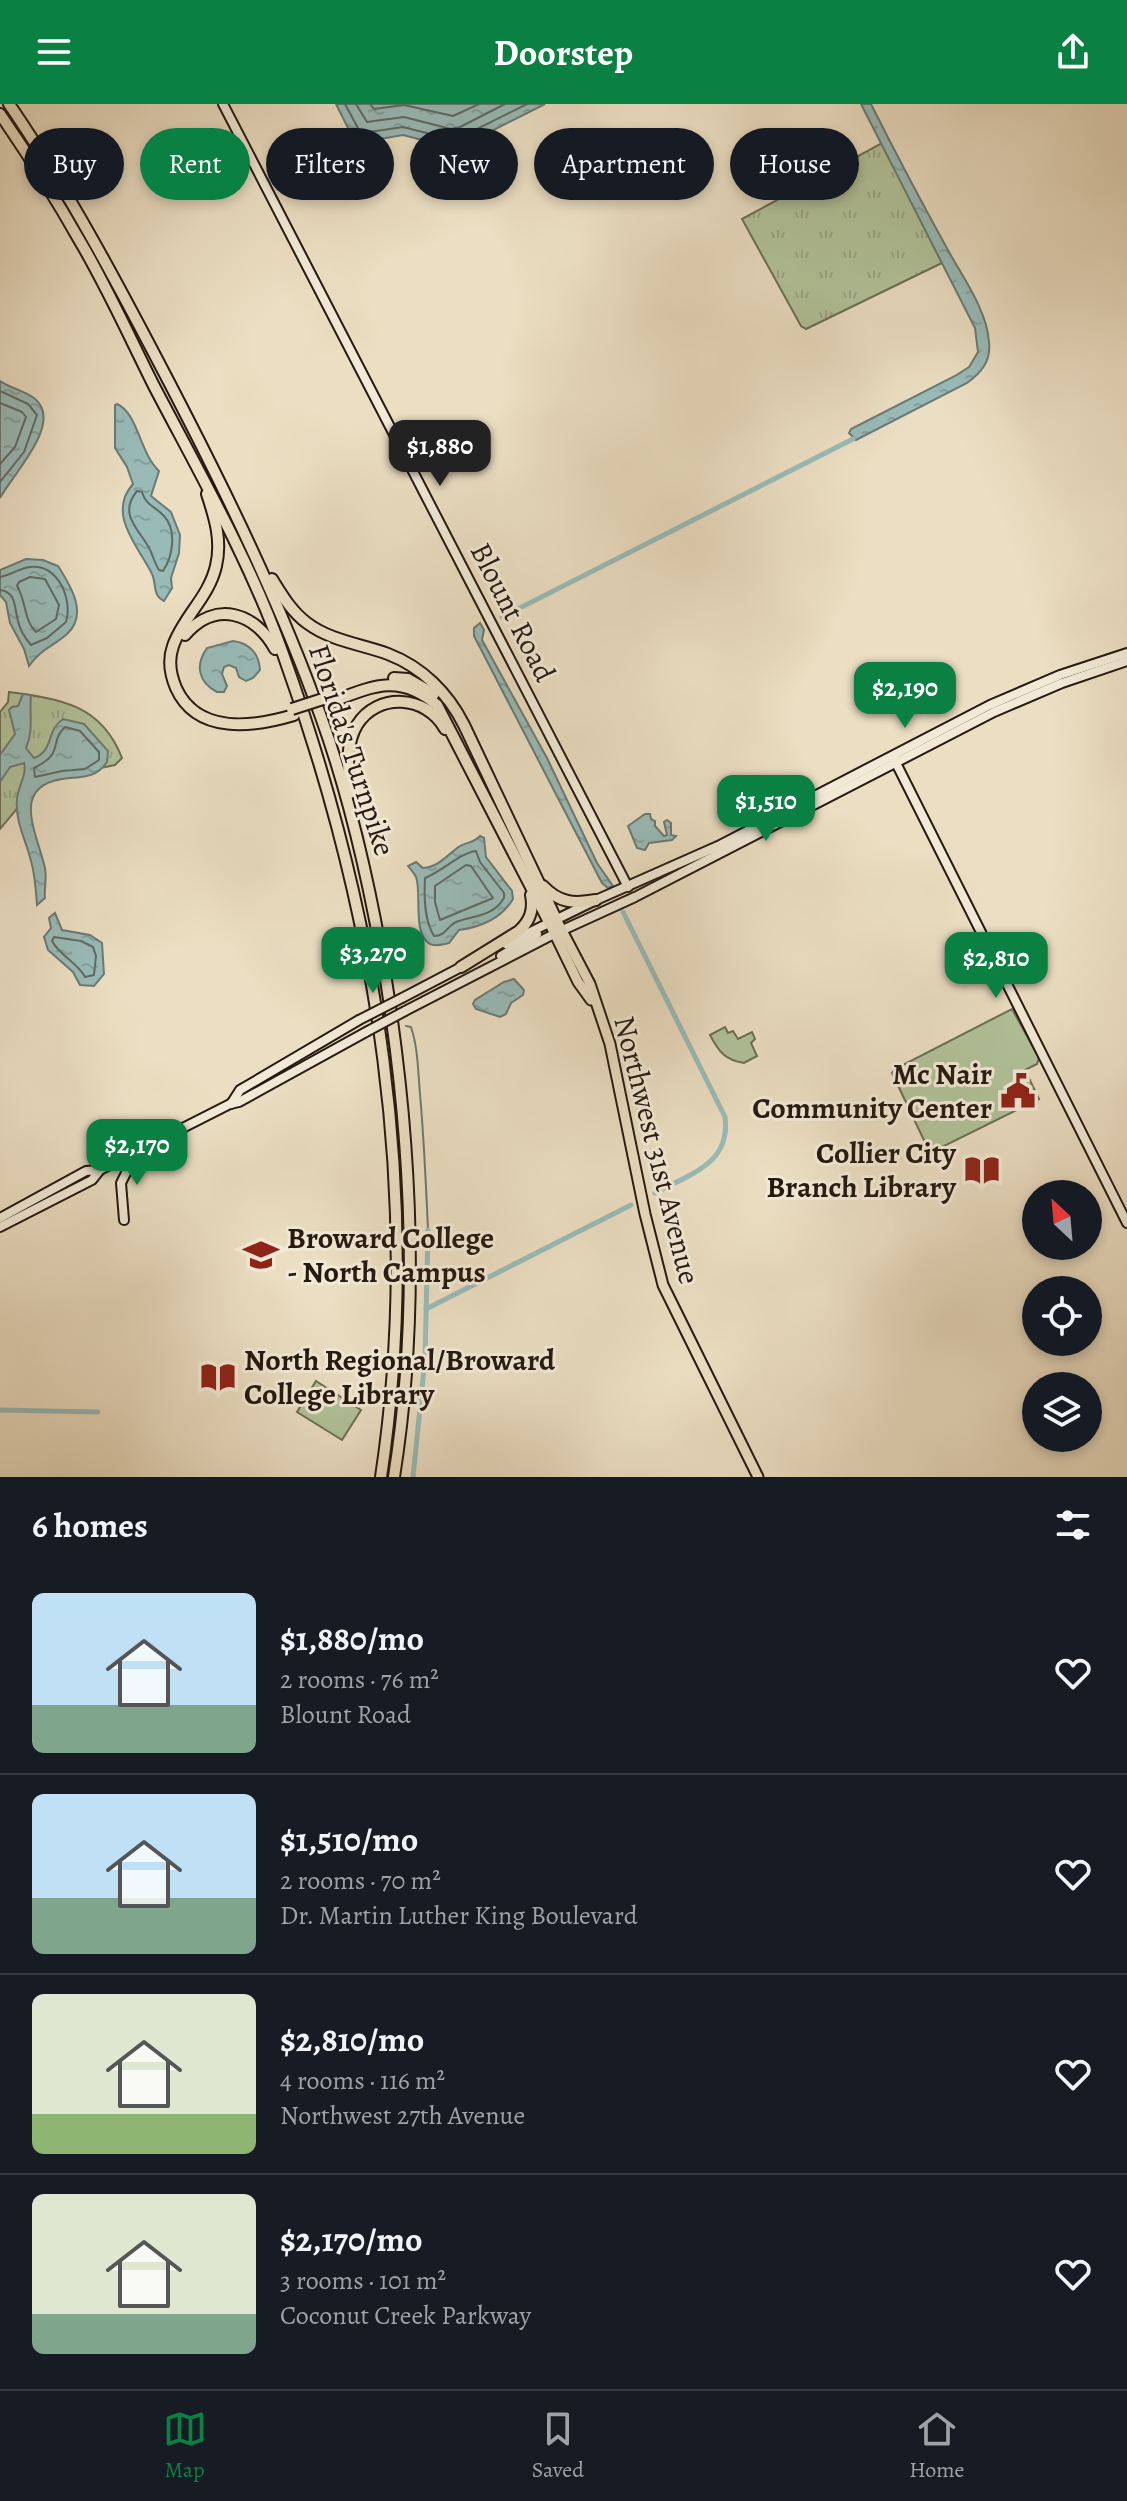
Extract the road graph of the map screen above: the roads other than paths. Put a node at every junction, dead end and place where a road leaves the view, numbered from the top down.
1 (9, 104) edge
2 (223, 104) edge
3 (0, 114) edge
4 (196, 466) junction
5 (251, 547) junction
6 (1127, 657) edge
7 (292, 681) junction
8 (327, 700) junction
9 (293, 712) junction
10 (894, 758) junction
11 (490, 808) junction
12 (505, 811) junction
13 (353, 819) junction
14 (762, 828) junction
15 (532, 882) junction
16 (628, 887) junction
17 (596, 900) junction
18 (552, 921) junction
19 (558, 932) junction
20 (461, 967) junction
21 (480, 972) junction
22 (230, 1104) junction
23 (137, 1152) junction
24 (100, 1170) junction
25 (1, 1218) edge
26 (124, 1220) dead end
27 (1127, 1223) edge
28 (0, 1227) edge
29 (381, 1477) edge
30 (394, 1477) edge
31 (758, 1477) edge

1 - 5 highway, Florida's Turnpike
2 - 16 main road, Blount Road
3 - 4 highway, Florida's Turnpike
4 - 7 highway, Florida's Turnpike
4 - 9 highway
5 - 12 highway
5 - 13 highway, Florida's Turnpike
6 - 10 main road
6 - 10 main road
7 - 9 highway
7 - 29 highway, Florida's Turnpike
8 - 9 highway, bridge
8 - 11 highway
8 - 12 highway
10 - 14 main road
10 - 14 main road
10 - 27 main road
11 - 13 highway
11 - 15 highway
12 - 15 highway
13 - 30 highway, Florida's Turnpike
14 - 16 main road
14 - 19 main road
15 - 17 highway
15 - 18 highway
15 - 20 highway
16 - 17 main road
17 - 18 main road
18 - 19 main road, Northwest 31st Avenue
18 - 20 main road
18 - 21 main road
19 - 21 main road
19 - 31 main road, Northwest 31st Avenue
20 - 22 main road, bridge
21 - 22 main road, bridge
22 - 23 main road
23 - 24 main road
23 - 26 main road
24 - 25 main road
24 - 28 main road

